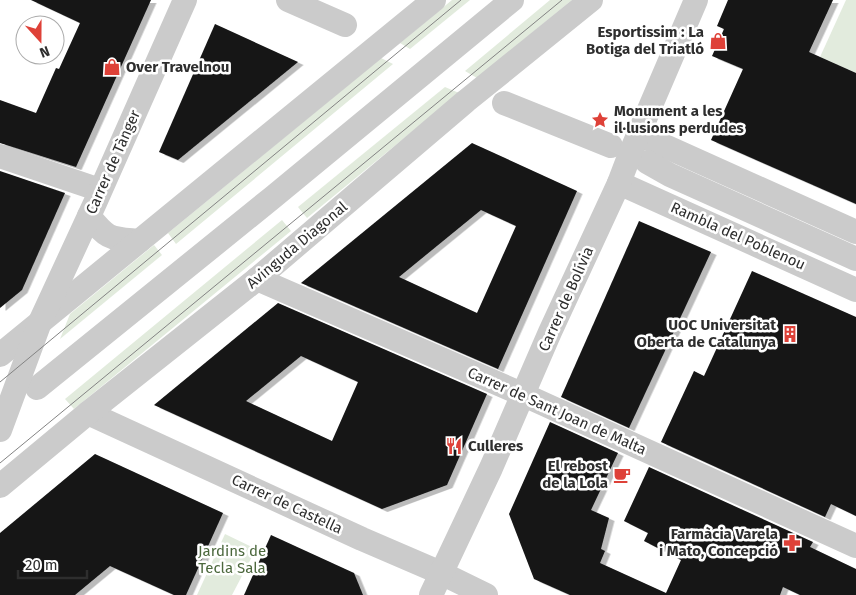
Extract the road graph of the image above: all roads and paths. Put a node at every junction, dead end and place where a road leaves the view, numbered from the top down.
1 (185, 0) edge
2 (288, 0) edge
3 (434, 0) edge
4 (512, 0) edge
5 (591, 0) edge
6 (696, 0) edge
7 (345, 25) dead end
8 (504, 103) dead end
9 (638, 134) junction
10 (611, 146) dead end
11 (0, 156) edge
12 (647, 162) dead end
13 (619, 184) junction
14 (100, 190) junction
15 (89, 216) junction
16 (856, 232) edge
17 (139, 241) junction
18 (856, 259) edge
19 (257, 279) junction
20 (856, 290) edge
21 (40, 322) junction
22 (0, 355) edge
23 (18, 383) edge
24 (524, 395) junction
25 (88, 413) junction
26 (0, 430) edge
27 (0, 486) edge
28 (856, 546) edge
29 (441, 573) junction
30 (430, 595) edge
31 (486, 595) edge

1 - 14 street, Carrer de Tànger
2 - 7 street
3 - 17 street
4 - 23 street
5 - 19 street, Avinguda Diagonal
6 - 9 street, Carrer de Bolívia
8 - 10 street
9 - 13 street, Carrer de Bolívia
9 - 16 street
11 - 14 street
12 - 18 street, Rambla del Poblenou
13 - 20 street, Rambla del Poblenou
13 - 24 street, Carrer de Bolívia
14 - 15 street, Carrer de Tànger
15 - 17 street
15 - 21 street, Carrer de Tànger
17 - 21 street
19 - 24 street, Carrer de Sant Joan de Malta
19 - 25 street, Avinguda Diagonal
21 - 22 street
21 - 23 street, Carrer de Tànger
23 - 26 street, Carrer de Tànger
24 - 28 street, Carrer de Sant Joan de Malta
24 - 29 street, Carrer de Bolívia
25 - 27 street, Avinguda Diagonal
25 - 29 street, Carrer de Castella
29 - 30 street, Carrer de Bolívia
29 - 31 street, Carrer de Castella

